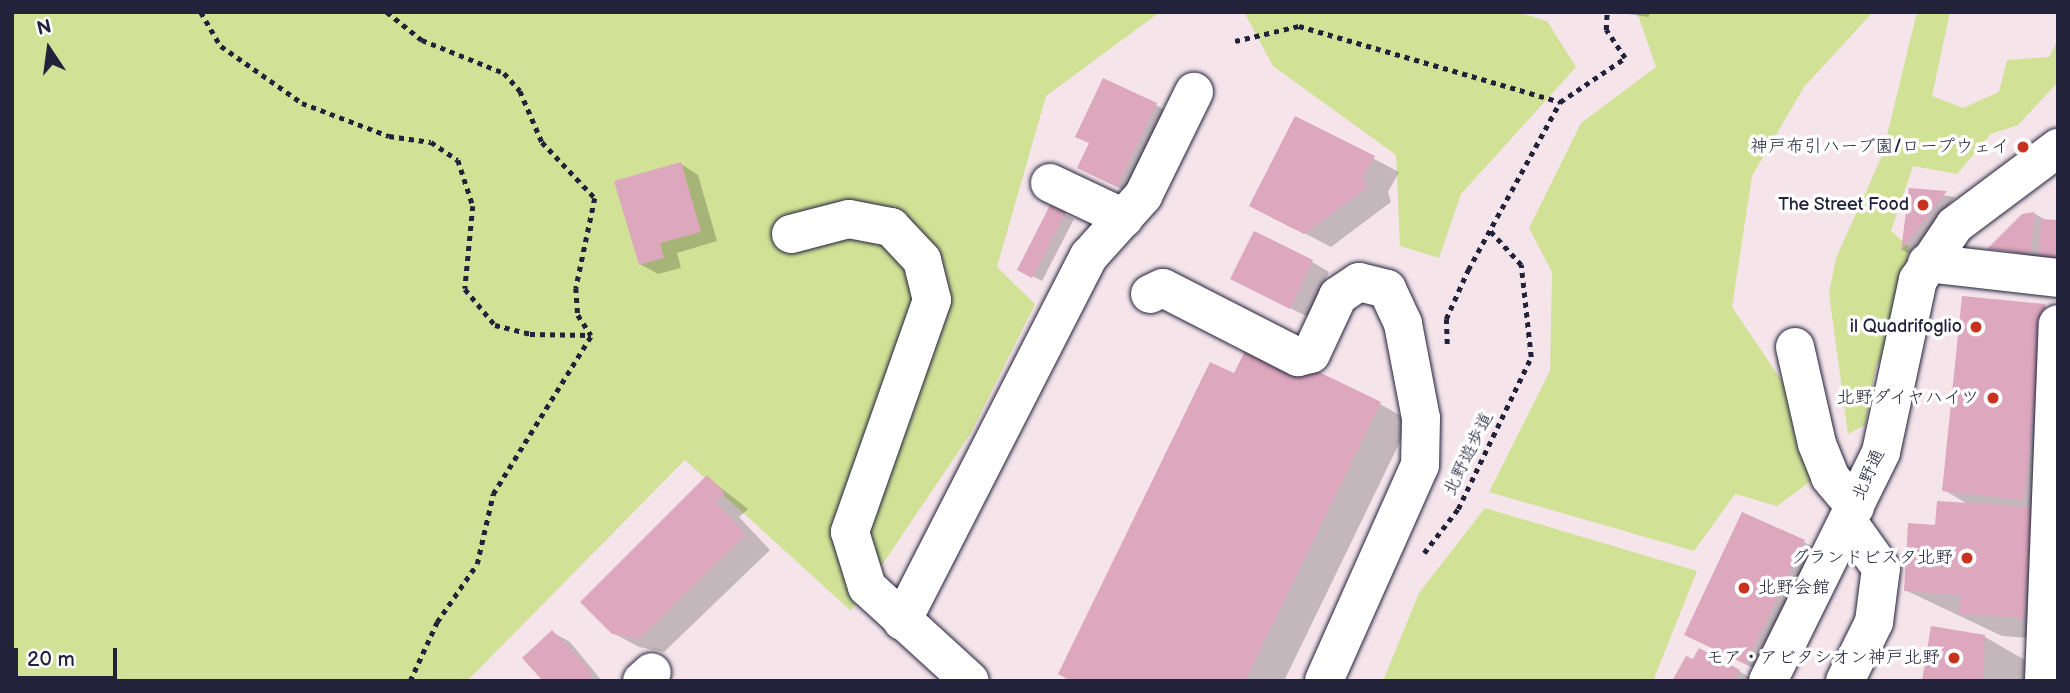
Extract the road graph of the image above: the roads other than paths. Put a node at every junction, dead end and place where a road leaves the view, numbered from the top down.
1 (1194, 92) dead end
2 (2058, 148) edge
3 (1049, 183) dead end
4 (1124, 218) junction
5 (791, 234) dead end
6 (1927, 263) junction
7 (2058, 278) edge
8 (1150, 294) dead end
9 (2058, 324) edge
10 (1795, 347) dead end
11 (2056, 436) edge
12 (1852, 514) junction
13 (902, 621) junction
14 (970, 681) edge
15 (1324, 681) edge
16 (1768, 681) edge
17 (1845, 681) edge
18 (2044, 681) edge

1 - 4 main road
2 - 6 main road, 北野通
3 - 4 main road
4 - 13 main road
5 - 13 main road
6 - 7 main road
6 - 12 main road, 北野通
8 - 15 main road
9 - 11 main road
10 - 12 main road
11 - 18 main road
12 - 16 main road, 北野通
12 - 17 main road
13 - 14 main road

